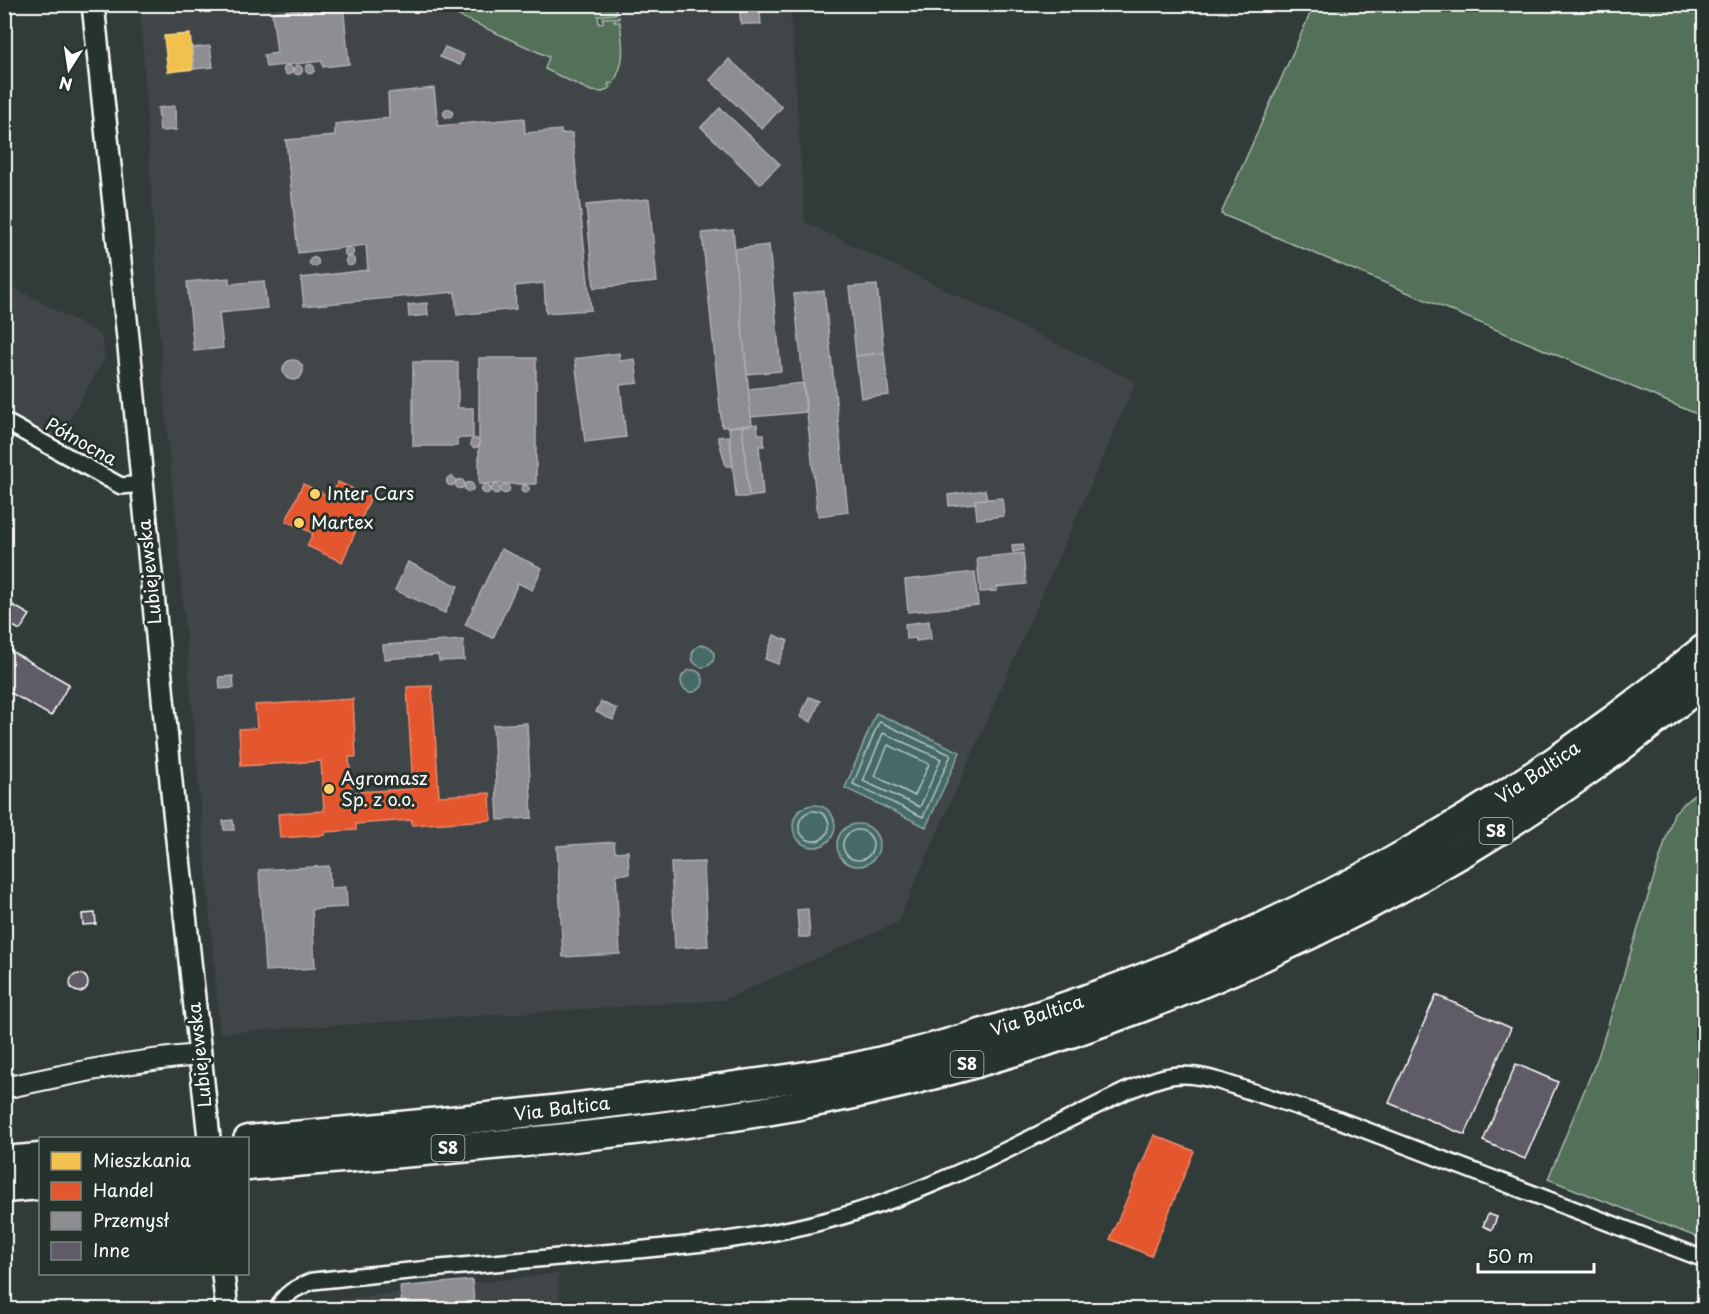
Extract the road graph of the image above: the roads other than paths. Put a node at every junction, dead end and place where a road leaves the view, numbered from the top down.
1 (93, 4) edge
2 (4, 421) edge
3 (142, 484) junction
4 (1704, 649) edge
5 (1704, 682) edge
6 (200, 1056) junction
7 (4, 1088) edge
8 (209, 1137) edge
9 (249, 1140) edge
10 (39, 1158) edge
11 (4, 1161) edge
12 (249, 1166) edge
13 (39, 1185) edge
14 (4, 1188) edge
15 (1704, 1259) edge
16 (223, 1275) edge
17 (227, 1310) edge
18 (278, 1310) edge

1 - 3 main road, Lubiejewska
2 - 3 street, Północna
3 - 6 main road, Lubiejewska
4 - 9 highway, Via Baltica / S8
5 - 12 highway, Via Baltica / S8
6 - 7 street
6 - 8 main road, Lubiejewska
10 - 11 highway
13 - 14 highway
15 - 18 street
16 - 17 main road

